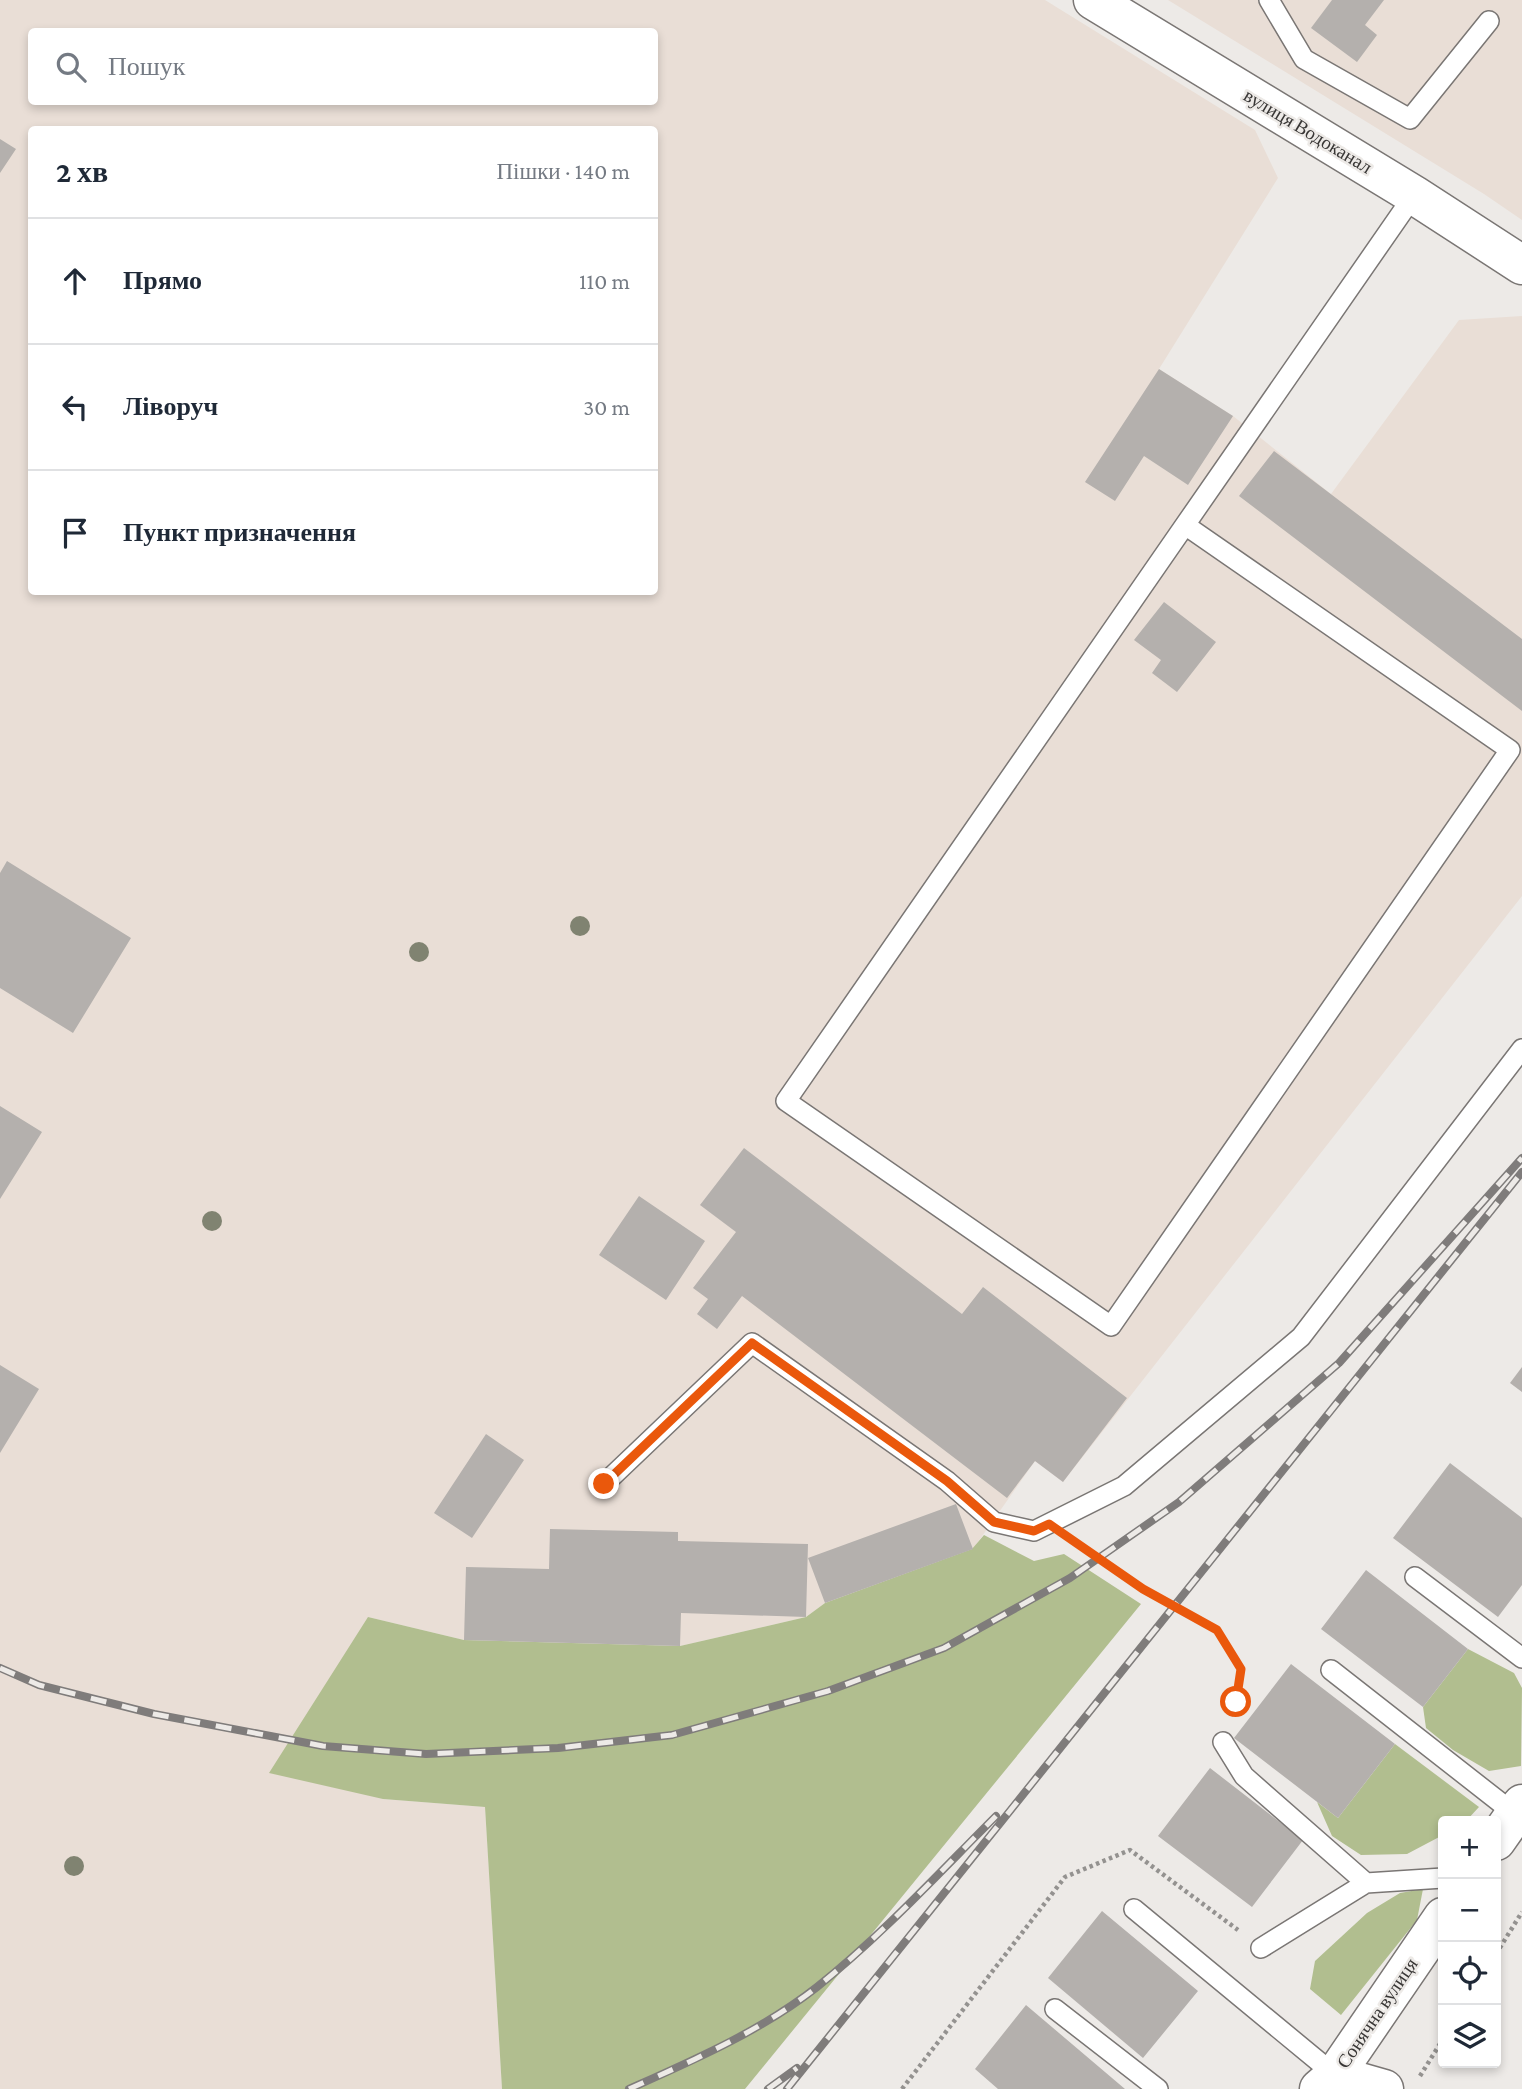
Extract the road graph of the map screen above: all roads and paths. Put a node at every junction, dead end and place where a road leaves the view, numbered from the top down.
1 (1093, 0) edge
2 (1269, 0) edge
3 (1489, 21) dead end
4 (1414, 195) junction
5 (1522, 265) edge
6 (1185, 525) junction
7 (1522, 1049) edge
8 (604, 1484) dead end
9 (1049, 1524) junction
10 (1415, 1577) dead end
11 (1522, 1658) edge
12 (1331, 1670) dead end
13 (1223, 1742) joint
14 (1511, 1820) edge
15 (1438, 1878) edge
16 (1366, 1883) junction
17 (1133, 1909) dead end
18 (1522, 1912) edge
19 (1438, 1924) edge
20 (1501, 1946) edge
21 (1261, 1948) joint
22 (1055, 2009) dead end
23 (1438, 2044) edge
24 (1327, 2082) edge
25 (1401, 2084) edge
26 (902, 2089) edge
27 (1158, 2089) edge

1 - 4 street, вулиця Водоканал
2 - 3 lane
4 - 5 street, вулиця Водоканал
4 - 6 lane
6 - 6 lane
7 - 9 lane
8 - 9 lane
9 - 13 path
10 - 11 lane
12 - 14 lane
13 - 16 lane
15 - 16 lane
16 - 21 lane
17 - 24 lane
18 - 20 path
19 - 24 street, Сонячна вулиця
21 - 26 path
22 - 27 lane
23 - 25 path
24 - 25 street, Сонячна вулиця

